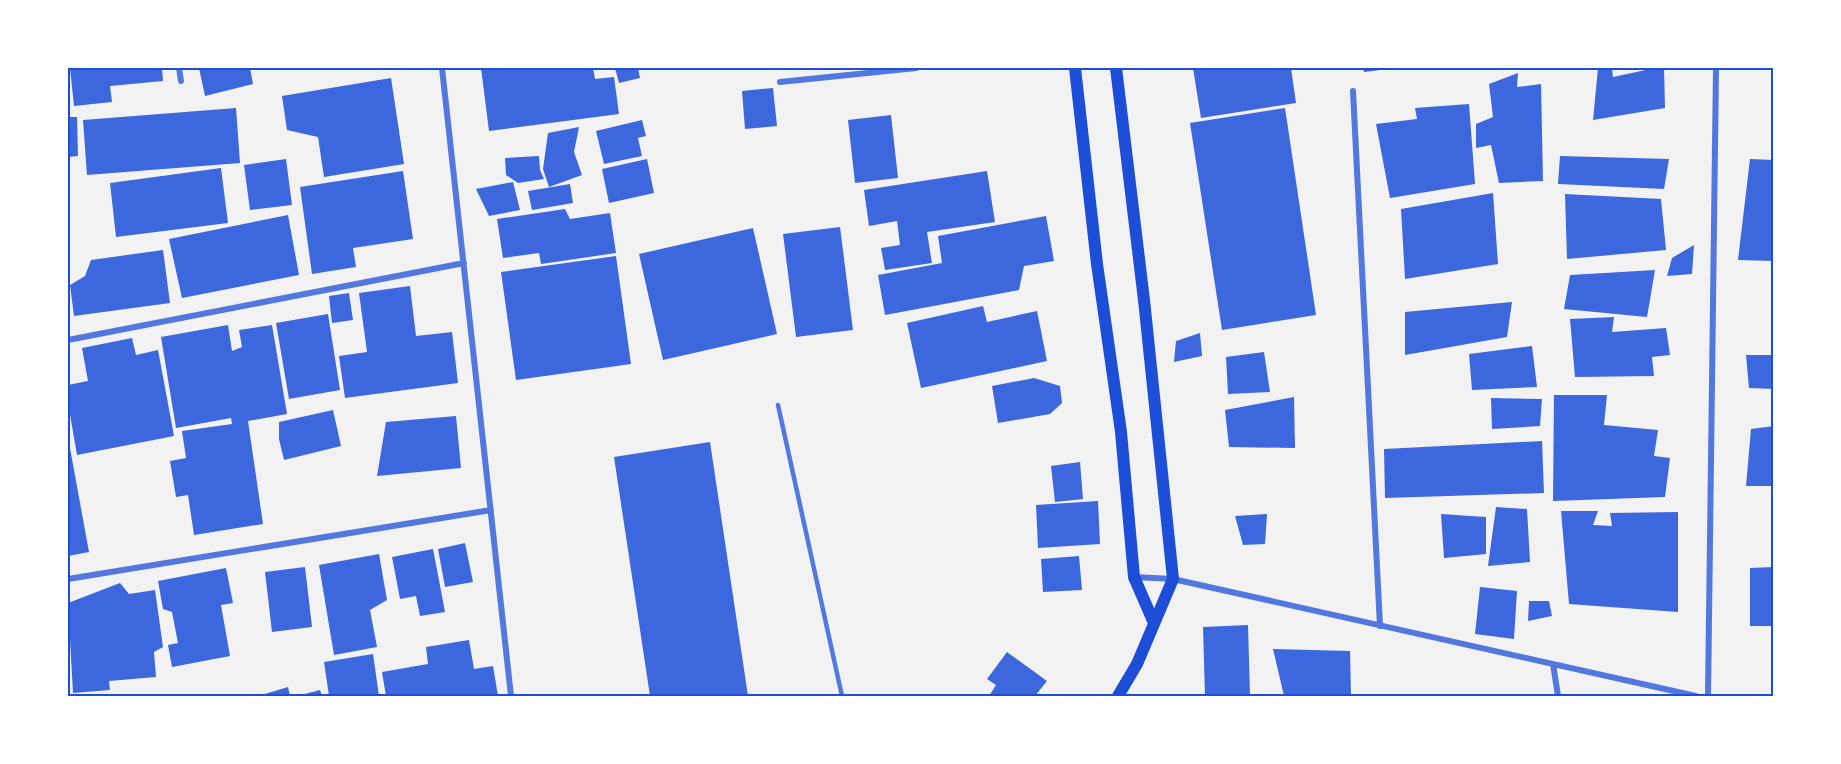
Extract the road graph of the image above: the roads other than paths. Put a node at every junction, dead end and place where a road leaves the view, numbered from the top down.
1 (179, 68) edge
2 (442, 68) edge
3 (916, 68) edge
4 (1075, 68) edge
5 (1116, 68) edge
6 (1716, 68) edge
7 (181, 81) dead end
8 (780, 82) dead end
9 (1353, 92) dead end
10 (464, 263) junction
11 (68, 340) edge
12 (778, 405) dead end
13 (491, 510) junction
14 (1134, 577) junction
15 (68, 579) edge
16 (1173, 579) junction
17 (1154, 623) junction
18 (1380, 626) junction
19 (1553, 664) junction
20 (511, 696) edge
21 (842, 696) edge
22 (1118, 696) edge
23 (1558, 696) edge
24 (1696, 696) edge
25 (1708, 696) edge

1 - 7 street
2 - 10 street
3 - 8 street
4 - 14 main road
5 - 16 main road
6 - 25 street
9 - 18 street
10 - 11 street
10 - 13 street
12 - 21 lane
13 - 15 street
13 - 20 street
14 - 16 street
14 - 17 main road
16 - 17 main road
16 - 18 street
17 - 22 main road
18 - 19 street
19 - 23 street
19 - 24 street

